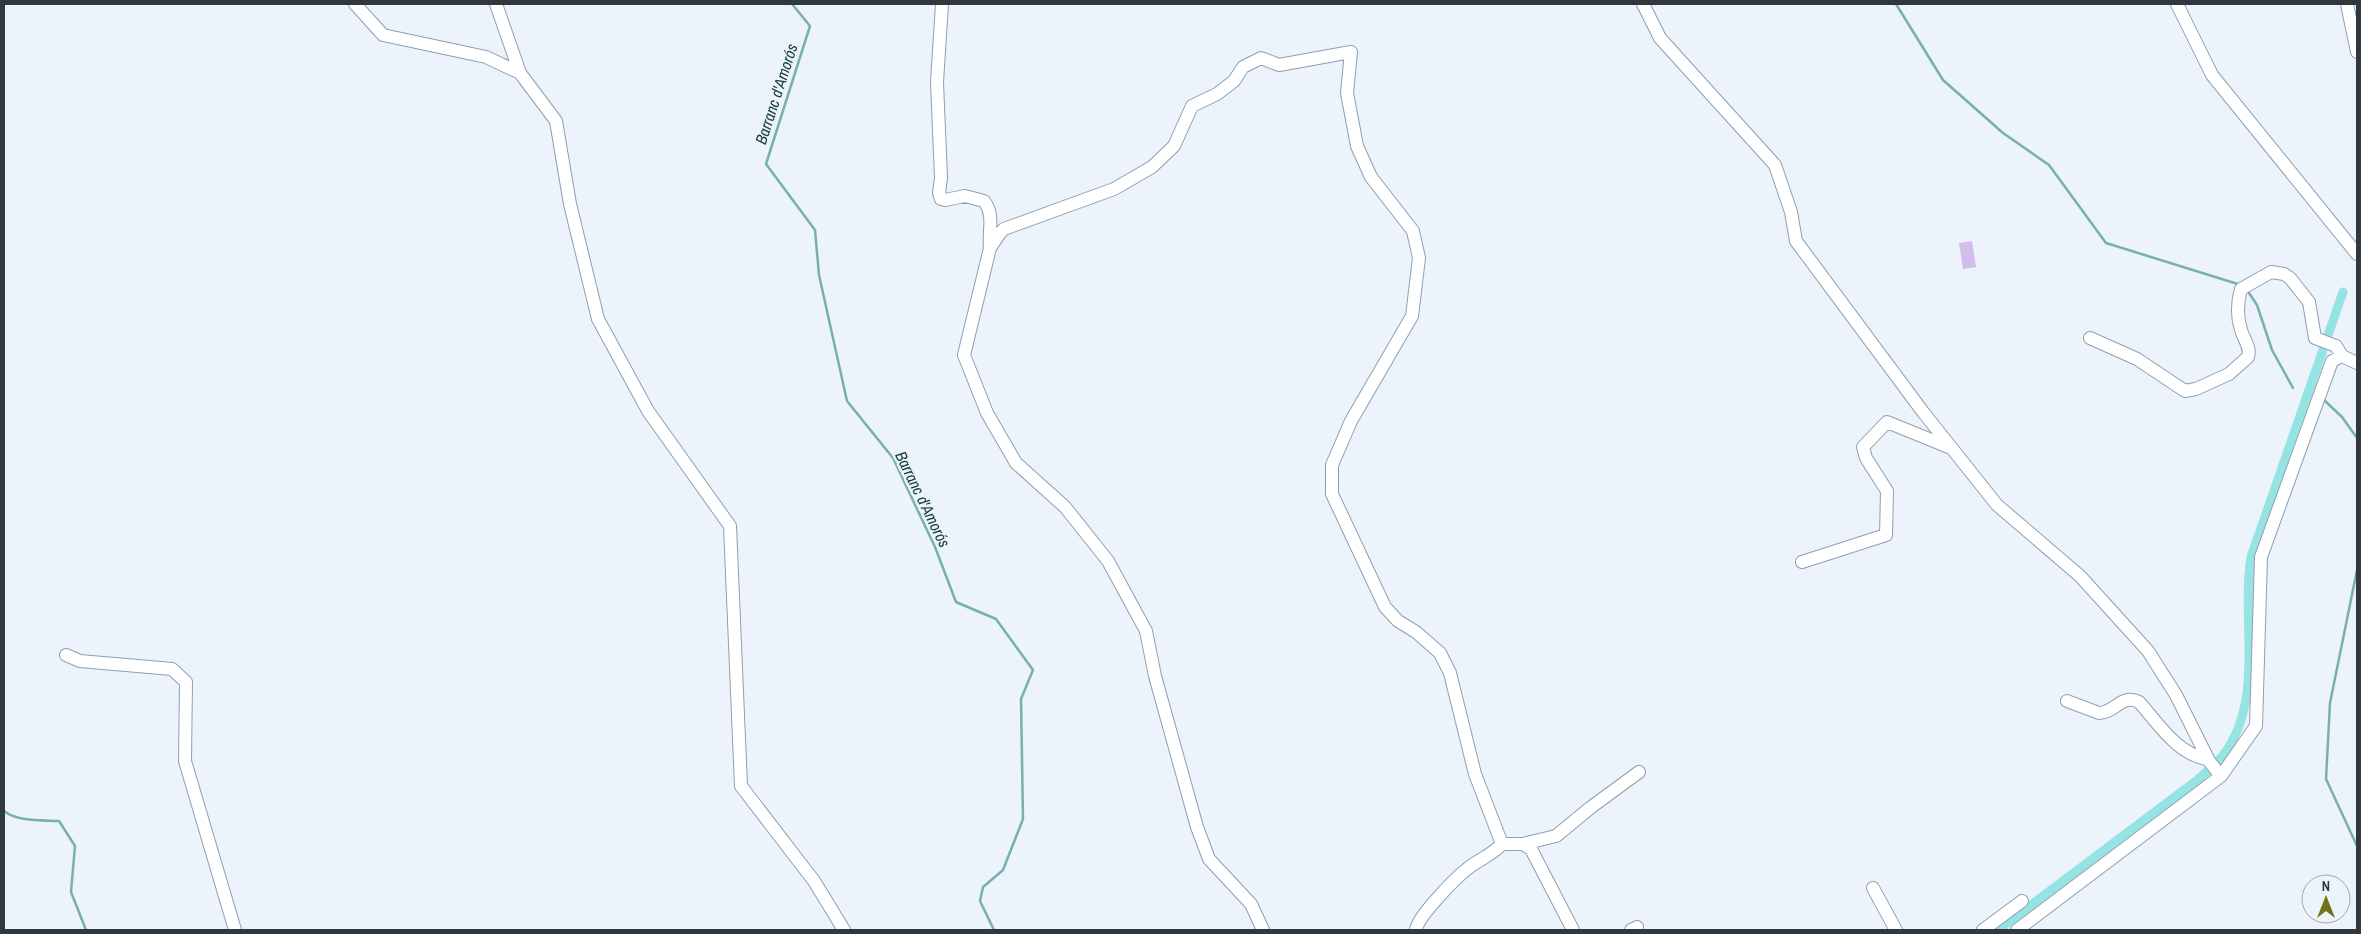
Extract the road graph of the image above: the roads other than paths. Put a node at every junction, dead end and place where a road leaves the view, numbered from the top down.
1 (356, 4) edge
2 (496, 4) edge
3 (942, 4) edge
4 (1643, 4) edge
5 (2177, 4) edge
6 (2347, 4) edge
7 (2357, 52) edge
8 (520, 73) junction
9 (990, 248) junction
10 (2357, 254) edge
11 (2090, 338) dead end
12 (2339, 351) junction
13 (2357, 363) edge
14 (1952, 449) junction
15 (1802, 562) dead end
16 (66, 655) dead end
17 (2067, 701) dead end
18 (2208, 760) junction
19 (1639, 772) dead end
20 (2221, 776) junction
21 (1502, 844) junction
22 (1523, 844) junction
23 (1873, 888) dead end
24 (2022, 901) dead end
25 (235, 930) edge
26 (844, 930) edge
27 (1263, 930) edge
28 (1416, 930) edge
29 (1574, 930) edge
30 (1896, 930) edge
31 (1983, 930) edge
32 (2017, 930) edge

1 - 8 street
2 - 8 street
3 - 9 street
4 - 14 street
5 - 10 street
6 - 7 street
8 - 26 street
9 - 21 street
9 - 27 street
11 - 12 street
12 - 13 street
12 - 20 street
14 - 15 street
14 - 18 street
16 - 25 street
17 - 18 street
18 - 20 street
19 - 22 street
20 - 32 street
21 - 22 street
21 - 28 street
22 - 29 street
23 - 30 street
24 - 31 street

